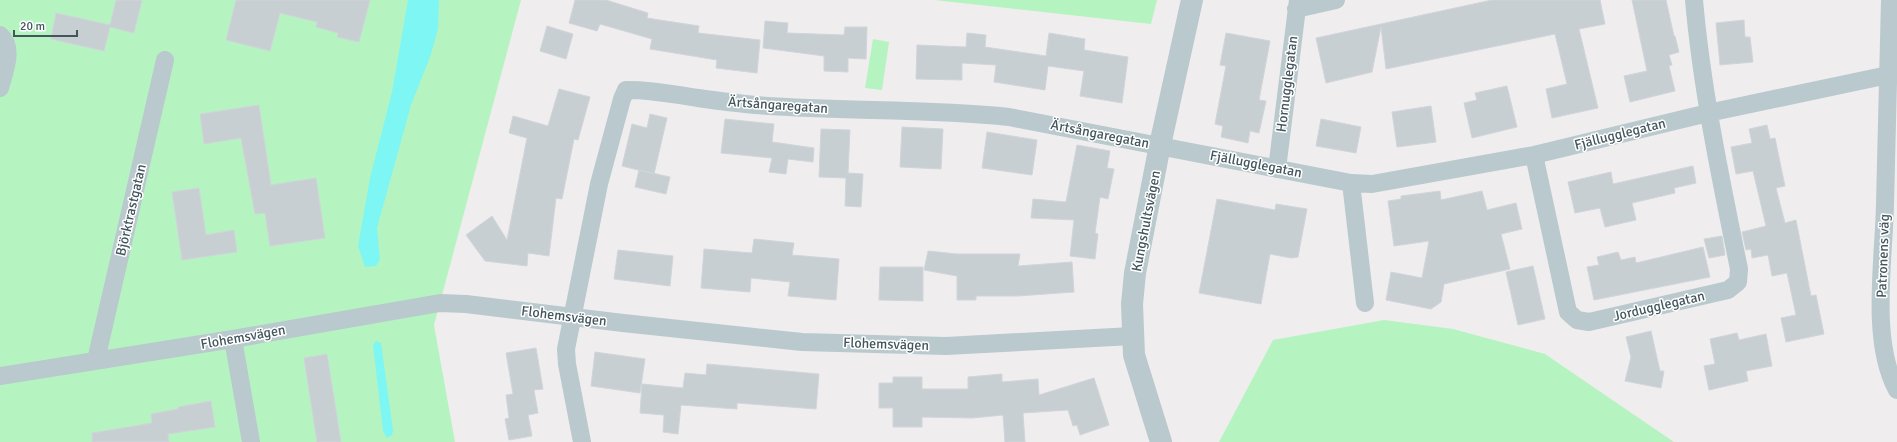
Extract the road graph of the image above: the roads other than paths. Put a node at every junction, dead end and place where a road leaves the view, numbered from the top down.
1 (1192, 0) edge
2 (1336, 0) edge
3 (1694, 0) edge
4 (1890, 0) edge
5 (1297, 4) edge
6 (0, 36) edge
7 (165, 60) dead end
8 (1888, 75) junction
9 (0, 88) edge
10 (1708, 113) junction
11 (1160, 145) junction
12 (1534, 155) junction
13 (1277, 169) junction
14 (1351, 183) junction
15 (1365, 303) dead end
16 (572, 317) junction
17 (1132, 336) junction
18 (233, 339) junction
19 (96, 360) junction
20 (0, 376) edge
21 (1897, 390) edge
22 (251, 442) edge
23 (582, 442) edge
24 (1161, 442) edge

1 - 11 street, Kungshultsvägen
2 - 5 street
3 - 10 street, Jordugglegatan
4 - 8 street, Patronens väg
5 - 13 street, Hornugglegatan
6 - 9 street
7 - 19 street, Björktrastgatan
8 - 10 street, Fjällugglegatan
8 - 21 street, Patronens väg
10 - 12 street, Fjällugglegatan
10 - 12 street, Jordugglegatan
11 - 13 street, Fjällugglegatan
11 - 16 street, Ärtsångaregatan
11 - 17 street, Kungshultsvägen
12 - 14 street, Fjällugglegatan
13 - 14 street, Fjällugglegatan
14 - 15 street
16 - 17 street, Flohemsvägen
16 - 18 street, Flohemsvägen
16 - 23 street
17 - 24 street, Kungshultsvägen
18 - 19 street, Flohemsvägen
18 - 22 street
19 - 20 street, Flohemsvägen

